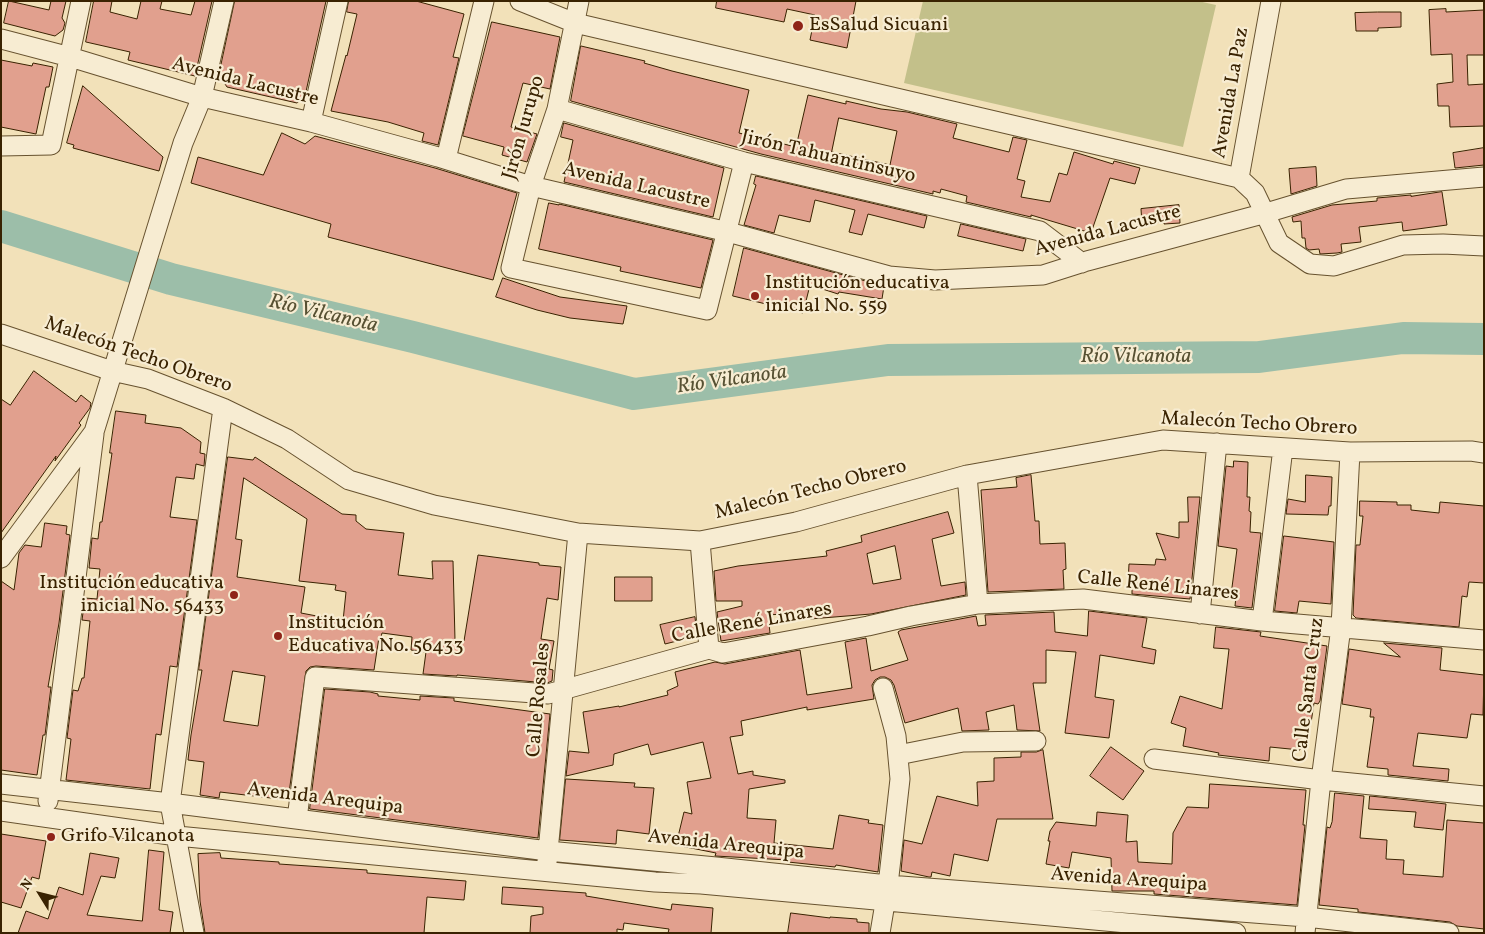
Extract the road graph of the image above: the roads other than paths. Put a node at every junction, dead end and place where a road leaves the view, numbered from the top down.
1 (81, 1) edge
2 (224, 1) edge
3 (338, 1) edge
4 (484, 1) edge
5 (520, 1) edge
6 (579, 1) edge
7 (1272, 1) edge
8 (575, 23) junction
9 (1, 39) edge
10 (70, 57) junction
11 (202, 97) junction
12 (557, 109) junction
13 (312, 122) junction
14 (1, 146) edge
15 (446, 159) junction
16 (744, 162) junction
17 (1484, 177) edge
18 (1239, 178) junction
19 (531, 186) junction
20 (1266, 213) junction
21 (728, 232) junction
22 (1484, 246) edge
23 (1082, 263) junction
24 (1, 334) edge
25 (112, 371) junction
26 (223, 408) junction
27 (94, 432) junction
28 (1217, 443) junction
29 (1283, 448) junction
30 (1350, 452) junction
31 (1484, 453) edge
32 (968, 474) junction
33 (578, 533) junction
34 (700, 541) junction
35 (1, 558) edge
36 (978, 604) junction
37 (1200, 614) junction
38 (1262, 621) junction
39 (1341, 627) junction
40 (1484, 640) edge
41 (709, 650) junction
42 (883, 688) dead end
43 (563, 691) junction
44 (1036, 741) dead end
45 (898, 755) junction
46 (1154, 759) dead end
47 (1321, 780) junction
48 (1, 784) edge
49 (50, 790) junction
50 (1484, 796) edge
51 (170, 803) junction
52 (1, 811) edge
53 (45, 816) junction
54 (297, 819) junction
55 (176, 836) junction
56 (548, 851) junction
57 (547, 870) junction
58 (887, 893) junction
59 (1305, 925) edge
60 (194, 933) edge
61 (880, 933) edge
62 (1236, 933) edge
63 (1449, 933) edge

1 - 10 street
2 - 11 street
3 - 13 street
4 - 15 street
5 - 8 street
6 - 8 street, Jirón Jurupo
7 - 18 street, Avenida La Paz
8 - 12 street, Jirón Jurupo
8 - 18 street
9 - 10 street, Avenida Lacustre
10 - 11 street, Avenida Lacustre
10 - 14 street
11 - 13 street, Avenida Lacustre
11 - 25 street
12 - 16 street, Jirón Tahuantinsuyo
12 - 19 street, Jirón Jurupo
13 - 15 street, Avenida Lacustre
15 - 19 street, Avenida Lacustre
16 - 21 street
16 - 23 street, Jirón Tahuantinsuyo
17 - 20 street, Avenida Lacustre
18 - 20 street, Avenida La Paz
19 - 21 street, Avenida Lacustre
19 - 21 street, Jirón Jurupo
20 - 22 street, Avenida La Paz
20 - 23 street, Avenida Lacustre
21 - 23 street, Avenida Lacustre
24 - 25 street, Malecón Techo Obrero
25 - 26 street, Malecón Techo Obrero
25 - 27 street
26 - 33 street, Malecón Techo Obrero
26 - 51 street
27 - 35 street
27 - 49 street
28 - 29 street, Malecón Techo Obrero
28 - 32 street, Malecón Techo Obrero
28 - 37 street
29 - 30 street, Malecón Techo Obrero
29 - 38 street
30 - 31 street, Malecón Techo Obrero
30 - 39 street, Calle Santa Cruz
32 - 34 street, Malecón Techo Obrero
32 - 36 street
33 - 34 street, Malecón Techo Obrero
33 - 43 street, Calle Rosales
34 - 41 street
36 - 37 street, Calle René Linares
36 - 41 street, Calle René Linares
37 - 38 street, Calle René Linares
38 - 39 street, Calle René Linares
39 - 40 street, Calle René Linares
39 - 47 street, Calle Santa Cruz
41 - 43 street, Calle René Linares
42 - 45 street
43 - 54 street, Calle René Linares
43 - 56 street, Calle Rosales
44 - 45 street
45 - 58 street
46 - 47 street
47 - 50 street
47 - 59 street, Calle Santa Cruz
48 - 49 street, Avenida Arequipa
49 - 51 street, Avenida Arequipa
49 - 53 street
51 - 54 street, Avenida Arequipa
51 - 55 street
52 - 53 street, Avenida Arequipa
53 - 55 street, Avenida Arequipa
54 - 56 street, Avenida Arequipa
55 - 57 street, Avenida Arequipa
55 - 60 street
56 - 57 street, Calle Rosales
56 - 58 street, Avenida Arequipa
57 - 58 street, Avenida Arequipa
58 - 59 street, Avenida Arequipa
58 - 61 street
58 - 62 street, Avenida Arequipa
59 - 63 street, Avenida Arequipa

